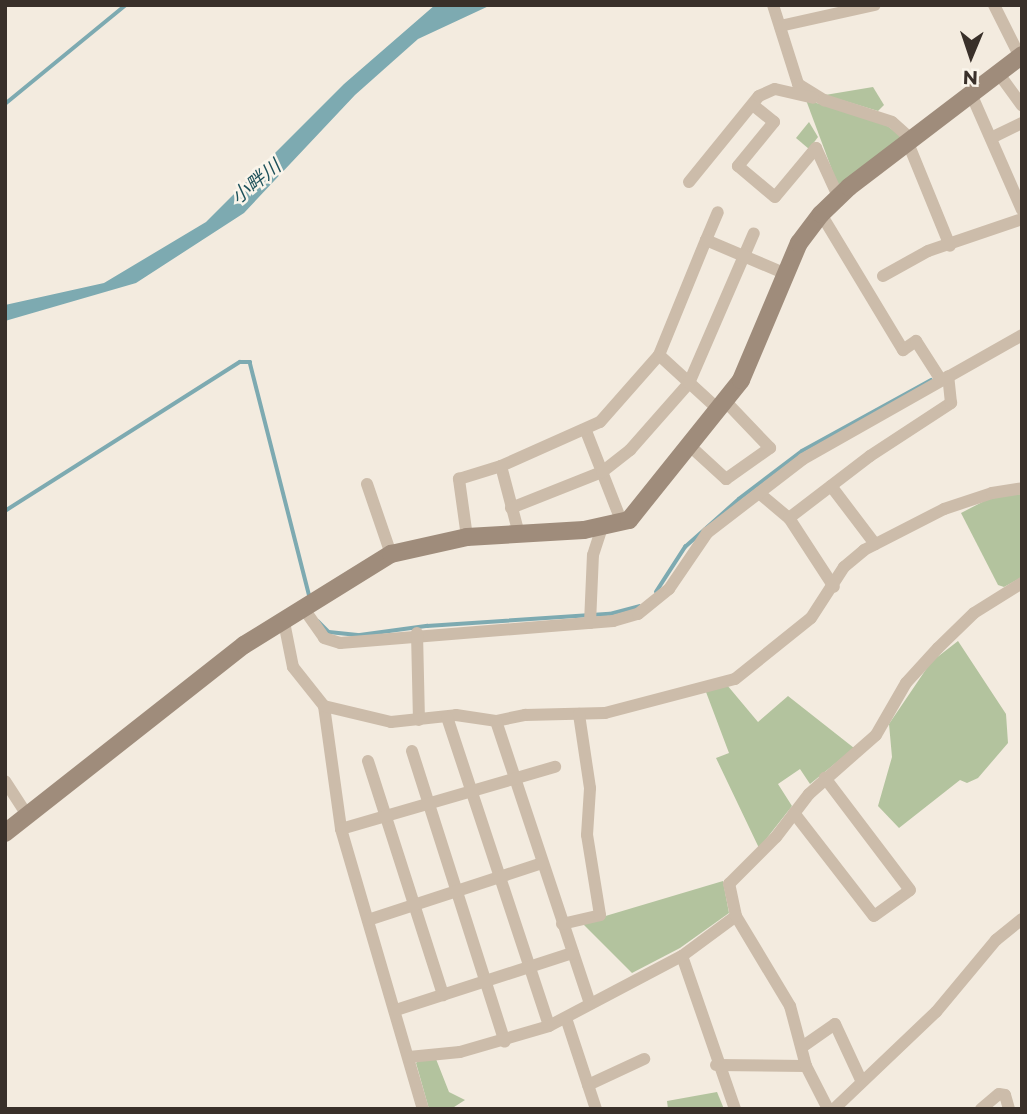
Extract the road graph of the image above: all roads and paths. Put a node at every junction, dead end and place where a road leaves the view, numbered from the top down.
1 (772, 5) edge
2 (875, 5) edge
3 (994, 5) edge
4 (780, 26) junction
5 (1021, 58) edge
6 (999, 74) junction
7 (972, 96) junction
8 (824, 100) junction
9 (753, 105) junction
10 (1022, 106) edge
11 (1022, 123) edge
12 (991, 138) junction
13 (910, 141) junction
14 (689, 182) dead end
15 (838, 196) junction
16 (1022, 210) edge
17 (718, 212) dead end
18 (821, 214) junction
19 (1022, 219) edge
20 (754, 233) dead end
21 (706, 240) junction
22 (950, 246) junction
23 (744, 256) junction
24 (786, 274) junction
25 (883, 276) dead end
26 (1022, 335) edge
27 (659, 355) junction
28 (945, 378) junction
29 (689, 383) junction
30 (722, 406) junction
31 (586, 431) junction
32 (690, 446) junction
33 (501, 466) junction
34 (602, 472) junction
35 (367, 484) dead end
36 (831, 486) junction
37 (1022, 488) edge
38 (758, 493) junction
39 (511, 508) junction
40 (789, 518) junction
41 (622, 523) junction
42 (602, 528) junction
43 (519, 534) junction
44 (467, 537) junction
45 (875, 544) junction
46 (391, 554) junction
47 (1022, 583) edge
48 (834, 587) junction
49 (304, 609) junction
50 (590, 618) junction
51 (284, 622) junction
52 (417, 634) junction
53 (324, 706) junction
54 (579, 714) junction
55 (447, 716) junction
56 (419, 720) junction
57 (496, 721) junction
58 (412, 751) dead end
59 (368, 761) dead end
60 (555, 767) dead end
61 (825, 778) junction
62 (516, 779) junction
63 (5, 781) edge
64 (471, 791) junction
65 (429, 803) junction
66 (794, 813) junction
67 (27, 815) junction
68 (386, 816) junction
69 (341, 829) junction
70 (5, 833) edge
71 (542, 863) junction
72 (500, 878) junction
73 (458, 892) junction
74 (416, 904) junction
75 (736, 916) junction
76 (1022, 919) edge
77 (368, 920) junction
78 (562, 924) junction
79 (573, 953) junction
80 (682, 956) junction
81 (529, 967) junction
82 (486, 981) junction
83 (443, 995) junction
84 (590, 1004) junction
85 (396, 1010) junction
86 (566, 1018) junction
87 (548, 1026) junction
88 (505, 1042) junction
89 (802, 1047) junction
90 (409, 1057) junction
91 (644, 1059) dead end
92 (716, 1065) junction
93 (806, 1066) junction
94 (861, 1080) junction
95 (588, 1085) junction
96 (423, 1109) edge
97 (596, 1109) edge
98 (735, 1109) edge
99 (828, 1109) edge
100 (834, 1109) edge
101 (981, 1109) edge
102 (1009, 1109) edge

1 - 4 street
2 - 4 street
3 - 5 street
4 - 8 street
5 - 6 street
6 - 7 street
6 - 10 street
7 - 12 street
7 - 13 street
8 - 9 street
8 - 13 street
9 - 14 street
9 - 15 street
11 - 12 street
12 - 16 street
13 - 15 street
13 - 22 street
15 - 18 street
17 - 21 street
18 - 24 street
18 - 28 street
19 - 22 street
20 - 23 street
21 - 23 street
21 - 27 street
22 - 25 street
23 - 24 street
23 - 29 street
24 - 30 street
26 - 28 street
27 - 29 street
27 - 31 street
28 - 36 street
28 - 38 street
29 - 30 street
29 - 34 street
30 - 32 street
30 - 32 street
31 - 33 street
31 - 34 street
32 - 41 street
33 - 39 street
33 - 44 street
34 - 39 street
34 - 41 street
35 - 46 street
36 - 40 street
36 - 45 street
37 - 45 street
38 - 40 street
38 - 50 street
39 - 43 street
40 - 48 street
41 - 42 street
42 - 43 street
42 - 50 street
43 - 44 street
44 - 46 street
45 - 48 street
46 - 49 street
47 - 61 street
48 - 54 street
49 - 51 street
49 - 52 street
50 - 52 street
51 - 53 street
51 - 67 street
52 - 56 street
53 - 56 street
53 - 69 street
54 - 57 street
54 - 78 street
55 - 56 street
55 - 57 street
55 - 64 street
57 - 62 street
58 - 65 street
59 - 68 street
60 - 62 street
61 - 66 street
61 - 66 street
62 - 64 street
62 - 71 street
63 - 67 street
64 - 65 street
64 - 72 street
65 - 68 street
65 - 73 street
66 - 75 street
67 - 70 street
68 - 69 street
68 - 74 street
69 - 77 street
71 - 72 street
71 - 78 street
72 - 73 street
72 - 81 street
73 - 74 street
73 - 82 street
74 - 77 street
74 - 83 street
75 - 80 street
75 - 89 street
76 - 94 street
77 - 85 street
78 - 79 street
79 - 81 street
79 - 84 street
80 - 84 street
80 - 92 street
81 - 82 street
81 - 87 street
82 - 83 street
82 - 88 street
83 - 85 street
84 - 86 street
85 - 90 street
86 - 87 street
86 - 95 street
87 - 88 street
88 - 90 street
89 - 93 street
89 - 94 street
90 - 96 street
91 - 95 street
92 - 93 street
92 - 98 street
93 - 99 street
94 - 100 street
95 - 97 street
101 - 102 street

